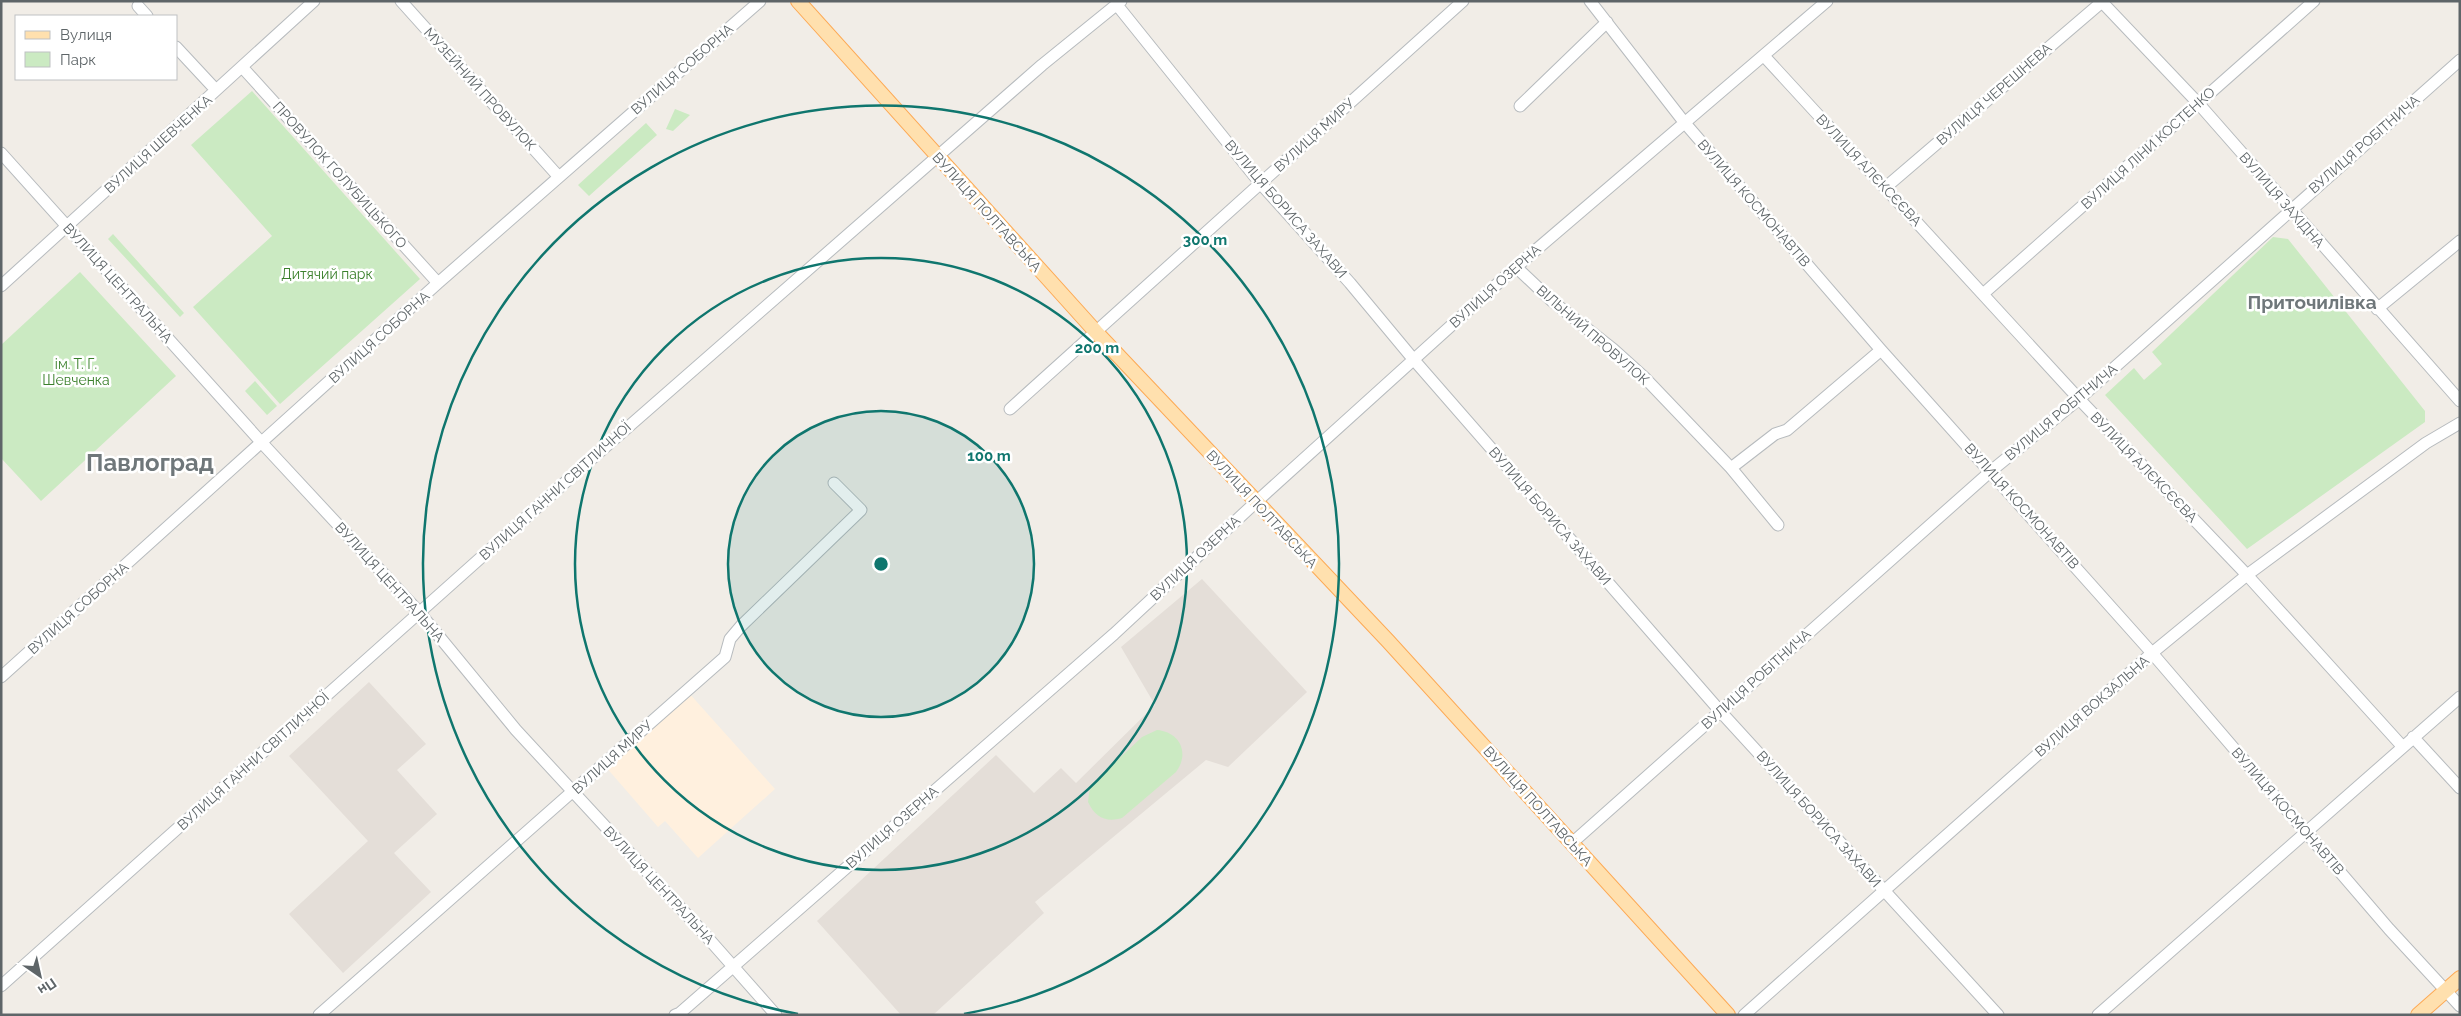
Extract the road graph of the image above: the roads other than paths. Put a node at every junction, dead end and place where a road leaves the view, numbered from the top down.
1 (314, 1) edge
2 (401, 1) edge
3 (760, 1) edge
4 (798, 1) edge
5 (1462, 1) edge
6 (1590, 1) edge
7 (1827, 1) edge
8 (2314, 1) edge
9 (2102, 2) edge
10 (1119, 3) edge
11 (138, 6) dead end
12 (146, 15) edge
13 (1607, 22) junction
14 (178, 49) edge
15 (1764, 56) junction
16 (2460, 60) edge
17 (242, 67) junction
18 (216, 90) junction
19 (2198, 103) junction
20 (1520, 106) dead end
21 (1684, 122) junction
22 (1, 153) edge
23 (937, 157) junction
24 (559, 177) junction
25 (1260, 183) junction
26 (1886, 187) junction
27 (2290, 209) junction
28 (67, 226) junction
29 (2460, 241) edge
30 (1516, 267) junction
31 (438, 283) junction
32 (1, 286) edge
33 (1982, 294) junction
34 (2377, 309) junction
35 (1096, 332) junction
36 (1881, 350) junction
37 (1414, 360) junction
38 (2079, 399) junction
39 (2460, 401) edge
40 (1010, 409) dead end
41 (2460, 423) edge
42 (262, 443) junction
43 (1731, 468) junction
44 (1991, 471) junction
45 (834, 483) dead end
46 (1255, 503) junction
47 (1778, 525) dead end
48 (2247, 575) junction
49 (419, 612) junction
50 (2152, 653) junction
51 (1, 677) edge
52 (2460, 697) edge
53 (1720, 711) junction
54 (2413, 737) junction
55 (2402, 746) junction
56 (2460, 788) edge
57 (573, 792) junction
58 (2306, 832) junction
59 (1572, 843) junction
60 (1884, 890) junction
61 (733, 966) junction
62 (2460, 978) edge
63 (1, 986) edge
64 (2446, 990) junction
65 (2460, 1006) edge
66 (319, 1015) edge
67 (675, 1015) edge
68 (776, 1015) edge
69 (1728, 1015) edge
70 (1744, 1015) edge
71 (1998, 1015) edge
72 (2098, 1015) edge
73 (2418, 1015) edge

1 - 17 street, ВУЛИЦЯ ШЕВЧЕНКА
2 - 24 street, МУЗЕЙНИЙ ПРОВУЛОК
3 - 24 street, ВУЛИЦЯ СОБОРНА
4 - 23 main road, ВУЛИЦЯ ПОЛТАВСЬКА
5 - 25 street, ВУЛИЦЯ МИРУ
6 - 13 street, ВУЛИЦЯ КОСМОНАВТІВ
7 - 15 street, ВУЛИЦЯ ОЗЕРНА
8 - 19 street, ВУЛИЦЯ ЛІНИ КОСТЕНКО
9 - 19 street, ВУЛИЦЯ ЗАХІДНА
9 - 26 street, ВУЛИЦЯ ЧЕРЕШНЕВА
10 - 23 street, ВУЛИЦЯ ГАННИ СВІТЛИЧНОЇ
10 - 25 street, ВУЛИЦЯ БОРИСА ЗАХАВИ
11 - 12 street
13 - 20 street
13 - 21 street, ВУЛИЦЯ КОСМОНАВТІВ
14 - 18 street
15 - 21 street, ВУЛИЦЯ ОЗЕРНА
15 - 26 street, ВУЛИЦЯ АЛЄКСЄЄВА
16 - 27 street, ВУЛИЦЯ РОБІТНИЧА
17 - 18 street, ВУЛИЦЯ ШЕВЧЕНКА
17 - 31 street, ПРОВУЛОК ГОЛУБИЦЬКОГО
18 - 28 street, ВУЛИЦЯ ШЕВЧЕНКА
19 - 27 street, ВУЛИЦЯ ЗАХІДНА
19 - 33 street, ВУЛИЦЯ ЛІНИ КОСТЕНКО
21 - 30 street, ВУЛИЦЯ ОЗЕРНА
21 - 36 street, ВУЛИЦЯ КОСМОНАВТІВ
22 - 28 street, ВУЛИЦЯ ЦЕНТРАЛЬНА
23 - 35 main road, ВУЛИЦЯ ПОЛТАВСЬКА
23 - 49 street, ВУЛИЦЯ ГАННИ СВІТЛИЧНОЇ
24 - 31 street, ВУЛИЦЯ СОБОРНА
25 - 35 street, ВУЛИЦЯ МИРУ
25 - 37 street, ВУЛИЦЯ БОРИСА ЗАХАВИ
26 - 33 street, ВУЛИЦЯ АЛЄКСЄЄВА
27 - 34 street, ВУЛИЦЯ ЗАХІДНА
27 - 38 street, ВУЛИЦЯ РОБІТНИЧА
28 - 32 street, ВУЛИЦЯ ШЕВЧЕНКА
28 - 42 street, ВУЛИЦЯ ЦЕНТРАЛЬНА
29 - 34 street
30 - 37 street, ВУЛИЦЯ ОЗЕРНА
30 - 43 street, ВІЛЬНИЙ ПРОВУЛОК
31 - 42 street, ВУЛИЦЯ СОБОРНА
33 - 38 street, ВУЛИЦЯ АЛЄКСЄЄВА
34 - 39 street, ВУЛИЦЯ ЗАХІДНА
35 - 40 street, ВУЛИЦЯ МИРУ
35 - 46 main road, ВУЛИЦЯ ПОЛТАВСЬКА
36 - 43 street
36 - 44 street, ВУЛИЦЯ КОСМОНАВТІВ
37 - 46 street, ВУЛИЦЯ ОЗЕРНА
37 - 53 street, ВУЛИЦЯ БОРИСА ЗАХАВИ
38 - 44 street, ВУЛИЦЯ РОБІТНИЧА
38 - 48 street, ВУЛИЦЯ АЛЄКСЄЄВА
41 - 48 street, ВУЛИЦЯ ВОКЗАЛЬНА
42 - 49 street, ВУЛИЦЯ ЦЕНТРАЛЬНА
42 - 51 street, ВУЛИЦЯ СОБОРНА
43 - 47 street, ВІЛЬНИЙ ПРОВУЛОК
44 - 50 street, ВУЛИЦЯ КОСМОНАВТІВ
44 - 53 street, ВУЛИЦЯ РОБІТНИЧА
45 - 57 street, ВУЛИЦЯ МИРУ
46 - 59 main road, ВУЛИЦЯ ПОЛТАВСЬКА
46 - 61 street, ВУЛИЦЯ ОЗЕРНА
48 - 50 street, ВУЛИЦЯ ВОКЗАЛЬНА
48 - 55 street, ВУЛИЦЯ АЛЄКСЄЄВА
49 - 57 street, ВУЛИЦЯ ЦЕНТРАЛЬНА
49 - 63 street, ВУЛИЦЯ ГАННИ СВІТЛИЧНОЇ
50 - 58 street, ВУЛИЦЯ КОСМОНАВТІВ
50 - 60 street, ВУЛИЦЯ ВОКЗАЛЬНА
52 - 54 street
53 - 59 street, ВУЛИЦЯ РОБІТНИЧА
53 - 60 street, ВУЛИЦЯ БОРИСА ЗАХАВИ
54 - 55 street
54 - 56 street
55 - 58 street
57 - 61 street, ВУЛИЦЯ ЦЕНТРАЛЬНА
57 - 66 street, ВУЛИЦЯ МИРУ
58 - 64 street, ВУЛИЦЯ КОСМОНАВТІВ
58 - 72 street
59 - 69 main road, ВУЛИЦЯ ПОЛТАВСЬКА
60 - 70 street, ВУЛИЦЯ ВОКЗАЛЬНА
60 - 71 street, ВУЛИЦЯ БОРИСА ЗАХАВИ
61 - 67 street, ВУЛИЦЯ ОЗЕРНА
61 - 68 street, ВУЛИЦЯ ЦЕНТРАЛЬНА
62 - 64 main road
64 - 65 street, ВУЛИЦЯ КОСМОНАВТІВ
64 - 73 main road

